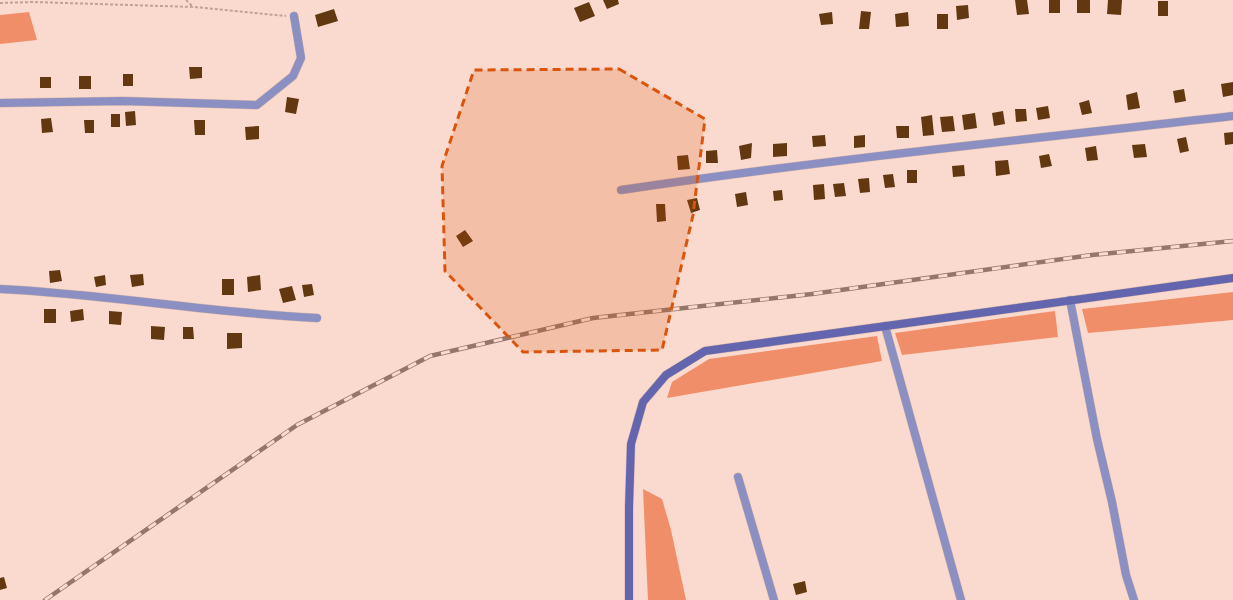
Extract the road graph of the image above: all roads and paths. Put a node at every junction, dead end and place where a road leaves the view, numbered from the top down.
1 (186, 0) edge
2 (0, 3) edge
3 (194, 7) junction
4 (294, 16) joint
5 (0, 102) edge
6 (1233, 116) edge
7 (621, 190) dead end
8 (1233, 278) edge
9 (0, 290) edge
10 (1070, 300) junction
11 (317, 318) dead end
12 (885, 326) junction
13 (738, 477) dead end
14 (629, 600) edge
15 (774, 600) edge
16 (961, 600) edge
17 (1134, 600) edge

1 - 3 path
2 - 3 path
3 - 4 path
4 - 5 street
6 - 7 street
8 - 10 street
9 - 11 street
10 - 12 street
10 - 17 street
12 - 14 street
12 - 16 street
13 - 15 street

